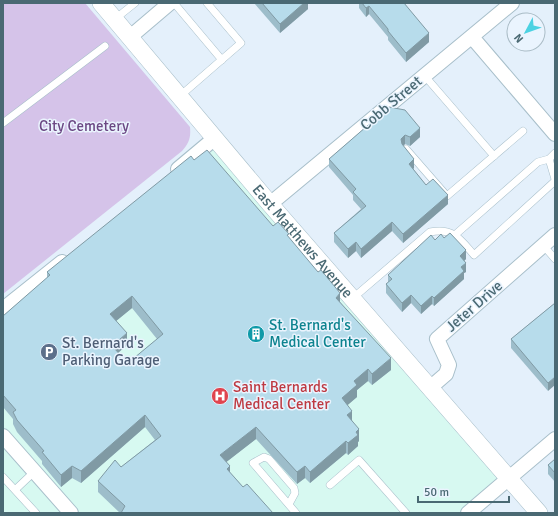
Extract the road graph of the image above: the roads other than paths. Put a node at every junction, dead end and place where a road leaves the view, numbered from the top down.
1 (101, 3) edge
2 (135, 3) edge
3 (170, 3) edge
4 (174, 3) edge
5 (207, 3) edge
6 (512, 3) edge
7 (115, 20) junction
8 (130, 37) junction
9 (472, 37) junction
10 (105, 46) dead end
11 (222, 60) junction
12 (424, 75) junction
13 (179, 96) junction
14 (4, 120) edge
15 (523, 131) dead end
16 (555, 134) edge
17 (215, 138) junction
18 (406, 149) edge
19 (555, 153) edge
20 (494, 156) junction
21 (549, 159) junction
22 (165, 179) edge
23 (555, 180) edge
24 (270, 204) junction
25 (456, 234) junction
26 (555, 235) edge
27 (544, 245) junction
28 (71, 254) edge
29 (555, 259) edge
30 (353, 298) junction
31 (3, 309) edge
32 (431, 388) junction
33 (3, 436) edge
34 (555, 439) edge
35 (34, 472) junction
36 (3, 477) edge
37 (509, 478) junction
38 (330, 485) dead end
39 (16, 489) junction
40 (289, 504) junction
41 (36, 513) edge
42 (71, 513) edge
43 (296, 513) edge
44 (406, 513) edge
45 (468, 513) edge
46 (539, 513) edge

1 - 7 street, East Matthews Avenue
2 - 7 lane
3 - 8 street
4 - 11 lane
5 - 11 lane
6 - 9 street, Cobb Street
7 - 8 street, East Matthews Avenue
8 - 13 street, East Matthews Avenue
9 - 12 street, Cobb Street
9 - 16 street
10 - 14 lane
11 - 13 lane
12 - 20 lane
12 - 24 street, Cobb Street
13 - 17 street, East Matthews Avenue
15 - 20 lane
17 - 22 street
17 - 24 street, East Matthews Avenue
18 - 20 lane
19 - 21 lane
21 - 23 lane
21 - 25 lane
23 - 25 lane
24 - 30 street, East Matthews Avenue
25 - 30 lane
26 - 27 street, Jeter Drive
27 - 29 lane
27 - 32 street, Jeter Drive
28 - 31 street
30 - 32 street, East Matthews Avenue
32 - 37 street, East Matthews Avenue
33 - 35 street
34 - 37 street
35 - 39 lane
35 - 42 street
36 - 39 lane
37 - 45 street
37 - 46 street, East Matthews Avenue
38 - 44 lane
39 - 41 lane
40 - 40 lane
40 - 43 lane

